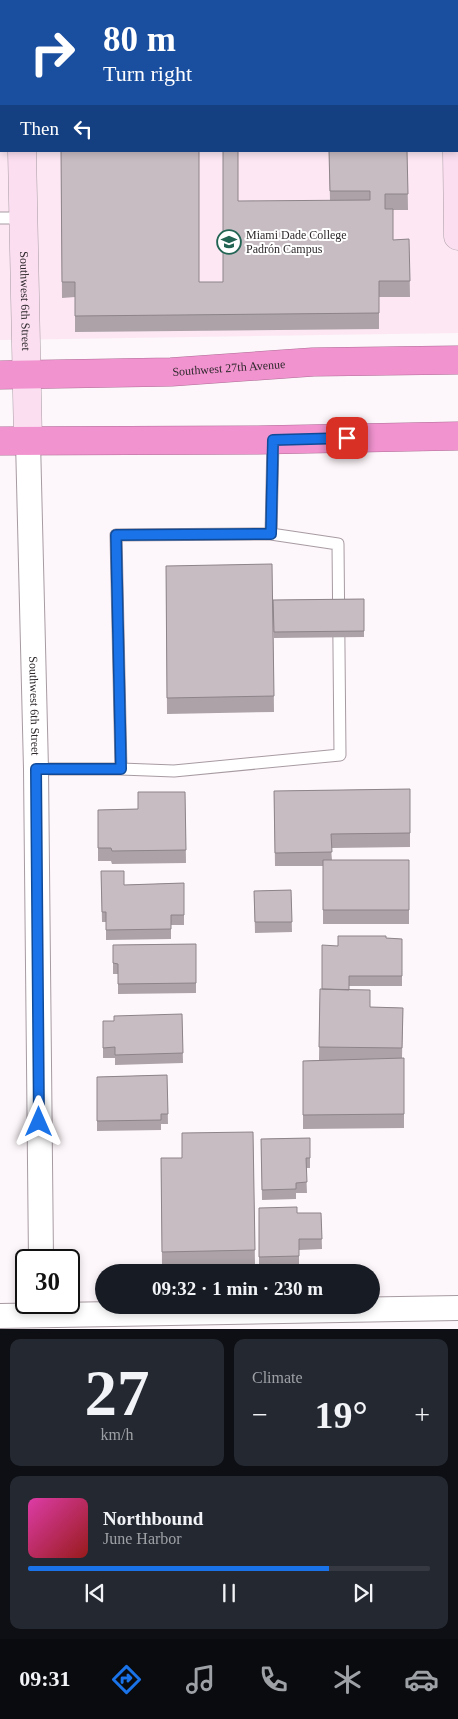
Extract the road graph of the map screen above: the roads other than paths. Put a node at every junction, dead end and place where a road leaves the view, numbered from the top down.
1 (22, 152) edge
2 (456, 152) edge
3 (11, 218) edge
4 (458, 236) edge
5 (458, 360) edge
6 (13, 375) edge
7 (458, 436) edge
8 (273, 440) junction
9 (0, 441) edge
10 (28, 441) junction
11 (271, 534) junction
12 (36, 769) junction
13 (121, 769) junction
14 (41, 1249) edge
15 (458, 1308) edge
16 (42, 1315) edge
17 (0, 1316) edge

1 - 3 street, Southwest 6th Street
2 - 4 street
3 - 6 street, Southwest 6th Street
5 - 6 highway, Southwest 27th Avenue
6 - 10 street, Southwest 6th Street
7 - 8 highway
8 - 10 highway
8 - 11 lane
9 - 10 highway
10 - 12 street, Southwest 6th Street
11 - 13 lane
11 - 13 lane
12 - 13 lane
12 - 14 street, Southwest 6th Street
15 - 16 street
16 - 17 street

